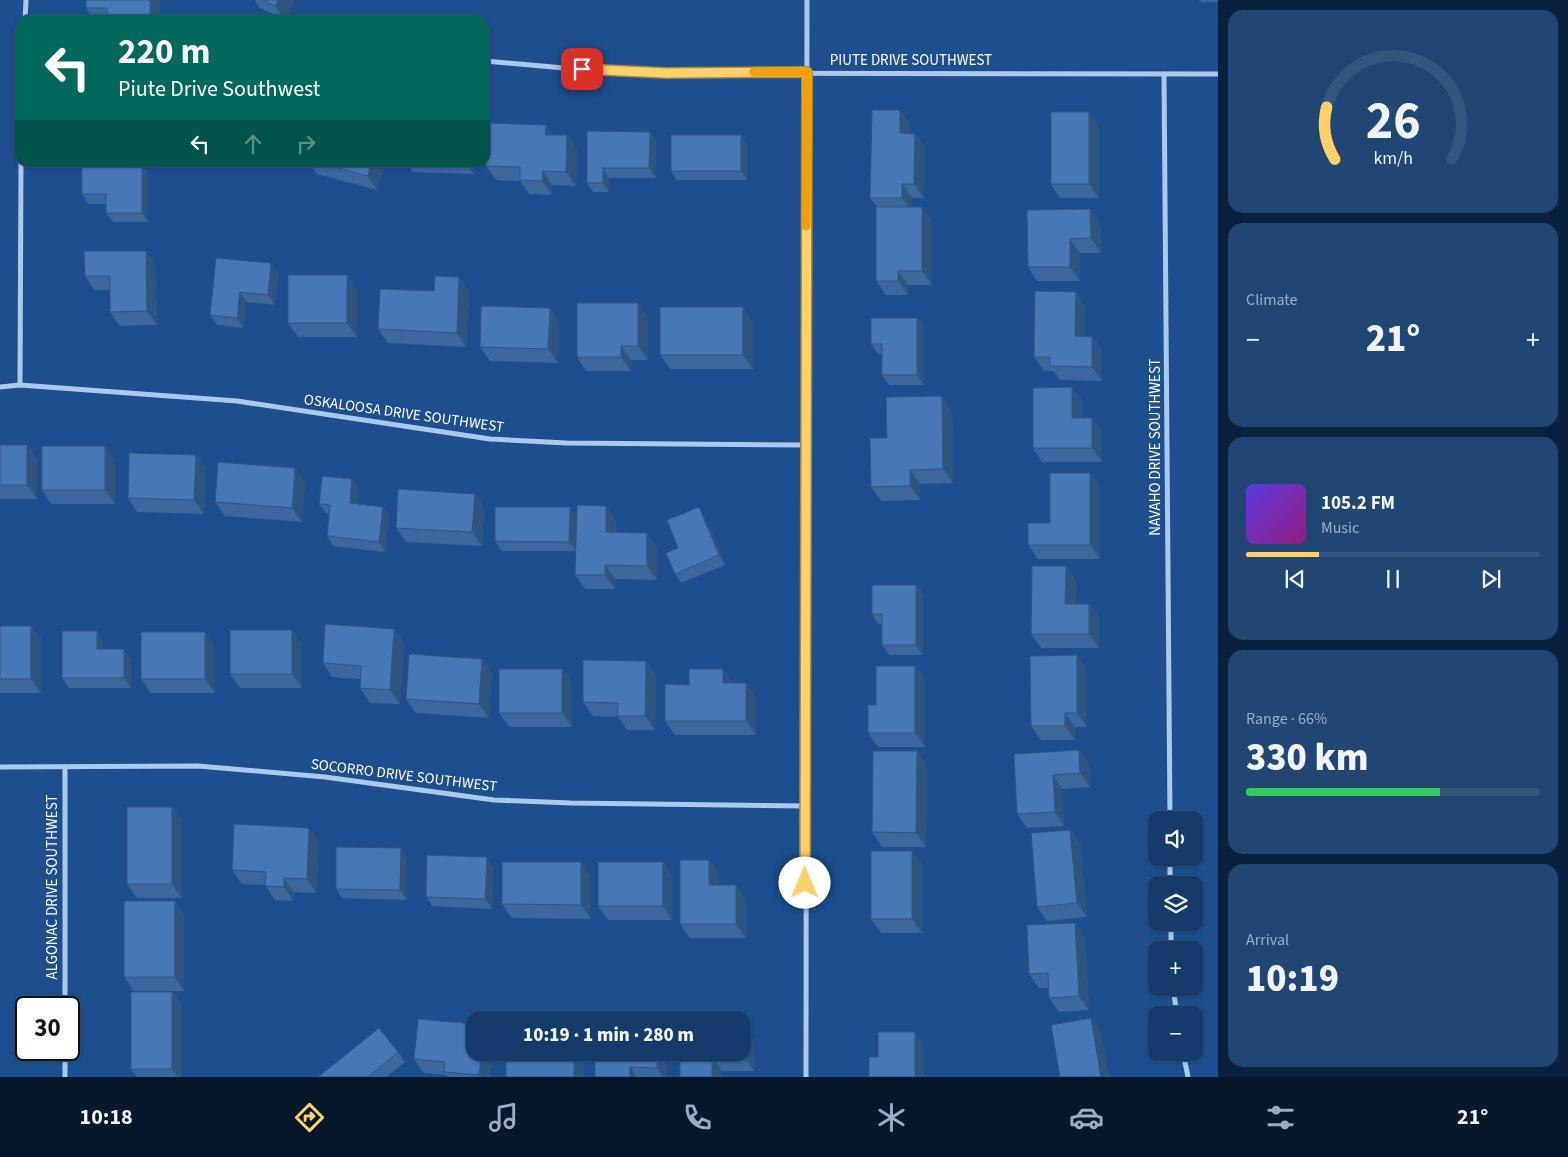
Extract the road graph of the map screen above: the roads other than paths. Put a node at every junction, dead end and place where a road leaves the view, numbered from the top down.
1 (26, 0) edge
2 (807, 0) edge
3 (25, 15) edge
4 (490, 61) edge
5 (807, 72) junction
6 (1164, 74) junction
7 (1218, 74) edge
8 (21, 167) edge
9 (20, 385) junction
10 (0, 387) edge
11 (805, 445) junction
12 (0, 767) edge
13 (65, 767) junction
14 (805, 806) junction
15 (1170, 811) edge
16 (65, 996) edge
17 (65, 1061) edge
18 (1185, 1061) edge
19 (65, 1077) edge
20 (806, 1077) edge
21 (1188, 1077) edge

1 - 3 street
2 - 5 street
4 - 5 street, PIUTE DRIVE SOUTHWEST
5 - 6 street, PIUTE DRIVE SOUTHWEST
5 - 11 street
6 - 7 street, PIUTE DRIVE SOUTHWEST
6 - 15 street, NAVAHO DRIVE SOUTHWEST
8 - 9 street
9 - 10 street, OSKALOOSA DRIVE SOUTHWEST
9 - 11 street, OSKALOOSA DRIVE SOUTHWEST
11 - 14 street
12 - 13 street, SOCORRO DRIVE SOUTHWEST
13 - 14 street, SOCORRO DRIVE SOUTHWEST
13 - 16 street, ALGONAC DRIVE SOUTHWEST
14 - 20 street
17 - 19 street
18 - 21 street

